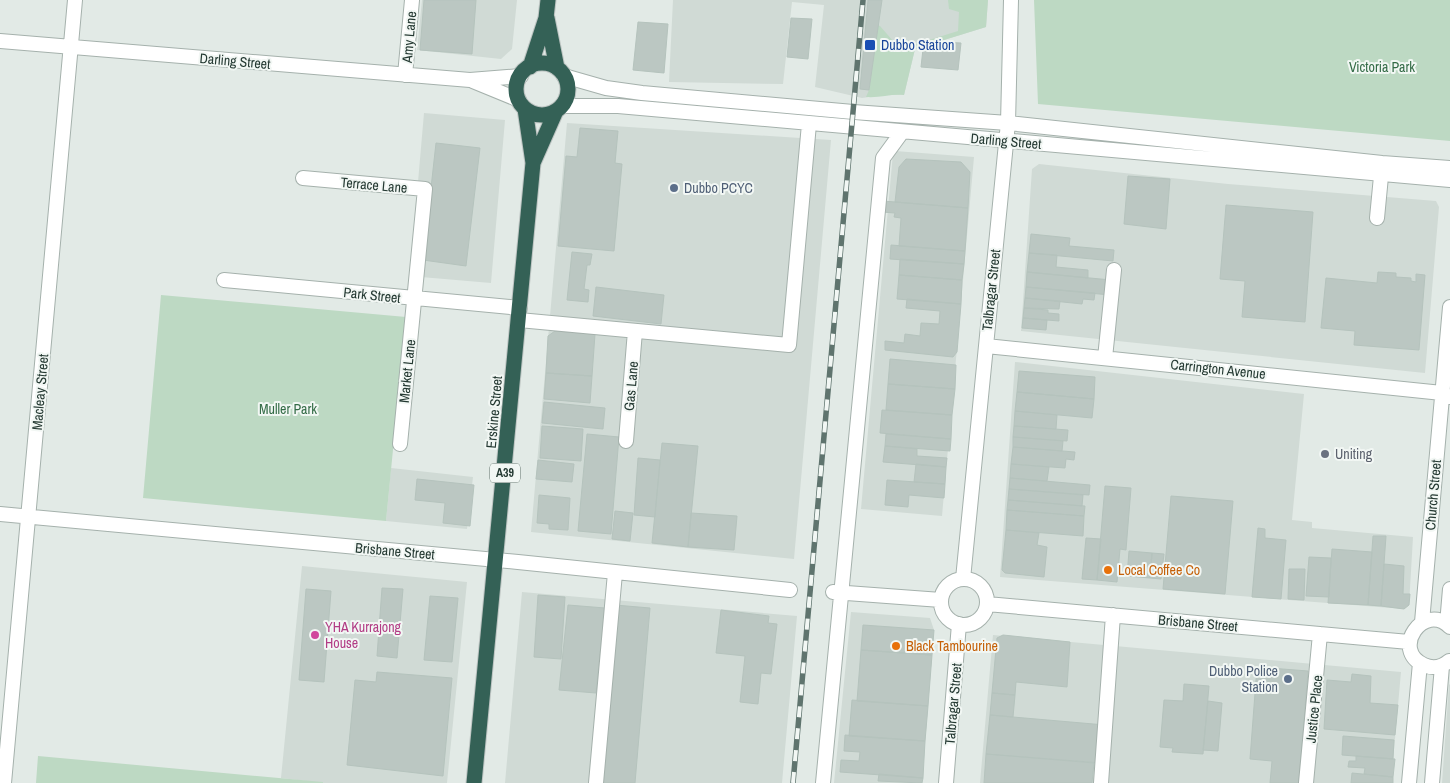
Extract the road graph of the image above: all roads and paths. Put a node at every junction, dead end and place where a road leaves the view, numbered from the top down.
1 (75, 0) edge
2 (412, 0) edge
3 (548, 0) edge
4 (1011, 0) edge
5 (546, 18) junction
6 (0, 41) edge
7 (71, 48) junction
8 (525, 71) junction
9 (561, 72) junction
10 (406, 74) junction
11 (470, 80) junction
12 (522, 104) junction
13 (559, 109) junction
14 (1008, 123) junction
15 (809, 124) junction
16 (902, 132) junction
17 (1006, 141) junction
18 (533, 162) junction
19 (1450, 168) edge
20 (1382, 169) junction
21 (303, 178) dead end
22 (1450, 180) edge
23 (1377, 218) dead end
24 (1114, 270) dead end
25 (224, 280) dead end
26 (414, 299) junction
27 (1450, 307) edge
28 (519, 314) junction
29 (635, 331) junction
30 (986, 346) junction
31 (1105, 358) junction
32 (1446, 395) edge
33 (626, 441) dead end
34 (400, 444) dead end
35 (0, 514) edge
36 (28, 516) junction
37 (497, 560) junction
38 (615, 573) junction
39 (963, 579) junction
40 (790, 590) dead end
41 (1450, 590) edge
42 (837, 593) junction
43 (941, 600) junction
44 (987, 604) junction
45 (1113, 614) junction
46 (1422, 622) junction
47 (959, 624) junction
48 (1448, 625) edge
49 (1320, 634) junction
50 (1409, 642) junction
51 (1420, 663) junction
52 (1446, 663) edge
53 (4, 783) edge
54 (474, 783) edge
55 (596, 783) edge
56 (823, 783) edge
57 (946, 783) edge
58 (1101, 783) edge
59 (1306, 783) edge
60 (1409, 783) edge
61 (1432, 783) edge

1 - 7 street, Macleay Street
2 - 10 street, Amy Lane
3 - 5 highway, A39
4 - 14 street, Talbragar Street
5 - 8 highway, A39
5 - 9 highway, A39
6 - 7 street, Darling Street
7 - 10 street, Darling Street
7 - 36 street, Macleay Street
8 - 9 highway
8 - 11 street, Darling Street
8 - 12 highway, A39
9 - 13 highway, A39
9 - 14 street, Darling Street
10 - 11 street, Darling Street
11 - 12 street, Darling Street
12 - 13 highway
12 - 18 highway, Erskine Street / A39
13 - 15 street, Darling Street
13 - 18 highway, Erskine Street / A39
14 - 17 street, Talbragar Street
14 - 20 street, Darling Street
15 - 16 street, Darling Street
15 - 29 street, Park Street
16 - 17 street, Darling Street
16 - 42 street
17 - 20 street, Darling Street
17 - 30 street, Talbragar Street
18 - 28 highway, Erskine Street / A39
19 - 20 street, Darling Street
20 - 22 street, Darling Street
20 - 23 street
21 - 26 street, Terrace Lane
24 - 31 street
25 - 26 street, Park Street
26 - 28 street, Park Street
26 - 34 street, Market Lane
27 - 32 street, Church Street
28 - 29 street, Park Street
28 - 37 highway, Erskine Street / A39
29 - 33 street, Gas Lane
30 - 31 street, Carrington Avenue
30 - 39 street, Talbragar Street
31 - 32 street, Carrington Avenue
32 - 46 street, Church Street
35 - 36 street, Brisbane Street
36 - 37 street, Brisbane Street
36 - 53 street, Macleay Street
37 - 38 street, Brisbane Street
37 - 54 highway, Erskine Street / A39
38 - 40 street, Brisbane Street
38 - 55 street
39 - 43 street
39 - 44 street
41 - 48 street
42 - 43 street
42 - 56 street
43 - 47 street
44 - 45 street, Brisbane Street
44 - 47 street
45 - 49 street, Brisbane Street
45 - 58 street
46 - 48 street
46 - 50 street
47 - 57 street, Talbragar Street
49 - 50 street, Brisbane Street
49 - 59 street, Justice Place
50 - 51 street
51 - 52 street
51 - 60 street
52 - 61 street

